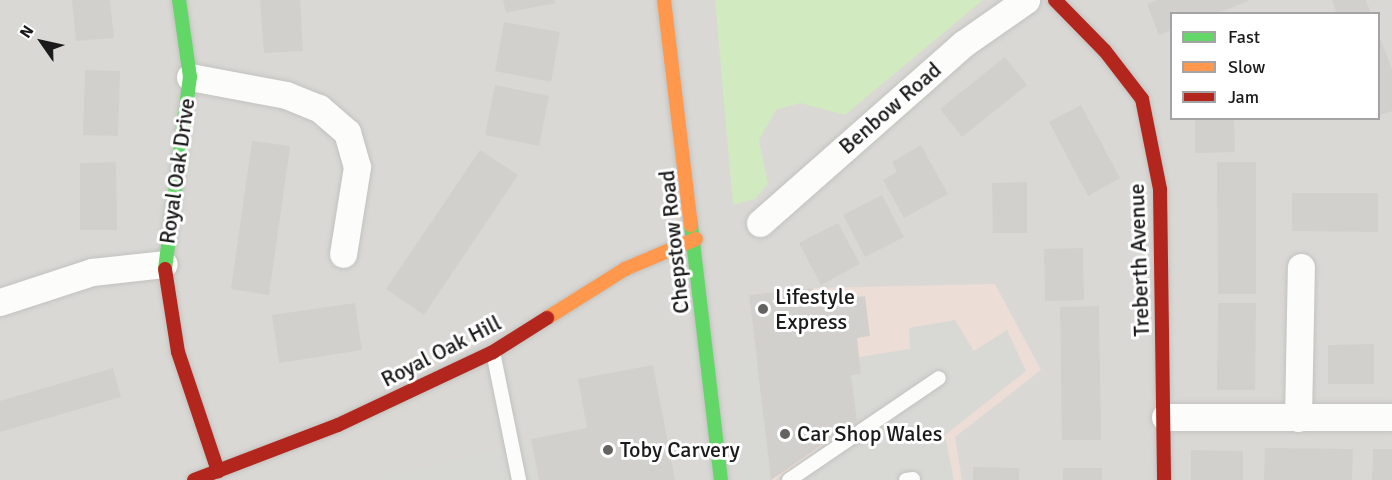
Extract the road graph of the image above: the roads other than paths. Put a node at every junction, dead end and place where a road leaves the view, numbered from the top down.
1 (179, 0) edge
2 (664, 0) edge
3 (1026, 0) edge
4 (1055, 0) edge
5 (190, 77) junction
6 (760, 223) dead end
7 (696, 239) junction
8 (343, 254) dead end
9 (164, 264) junction
10 (1301, 267) dead end
11 (0, 302) edge
12 (493, 352) junction
13 (939, 378) dead end
14 (1165, 417) junction
15 (1392, 417) edge
16 (1298, 418) junction
17 (218, 471) junction
18 (194, 480) edge
19 (519, 480) edge
20 (721, 480) edge
21 (789, 480) edge
22 (1164, 480) edge

1 - 5 main road, Royal Oak Drive
2 - 7 main road, Chepstow Road
3 - 6 street, Benbow Road
4 - 14 main road, Treberth Avenue
5 - 8 street, Royal Oak Drive
5 - 9 main road, Royal Oak Drive
7 - 12 main road, Royal Oak Hill
7 - 20 main road, Chepstow Road
9 - 11 street, Royal Oak Drive
9 - 17 main road, Royal Oak Drive
10 - 16 street
12 - 17 main road, Royal Oak Hill
12 - 19 lane
13 - 21 lane
14 - 16 street
14 - 22 main road, Treberth Avenue
15 - 16 street
17 - 18 main road, Royal Oak Hill

